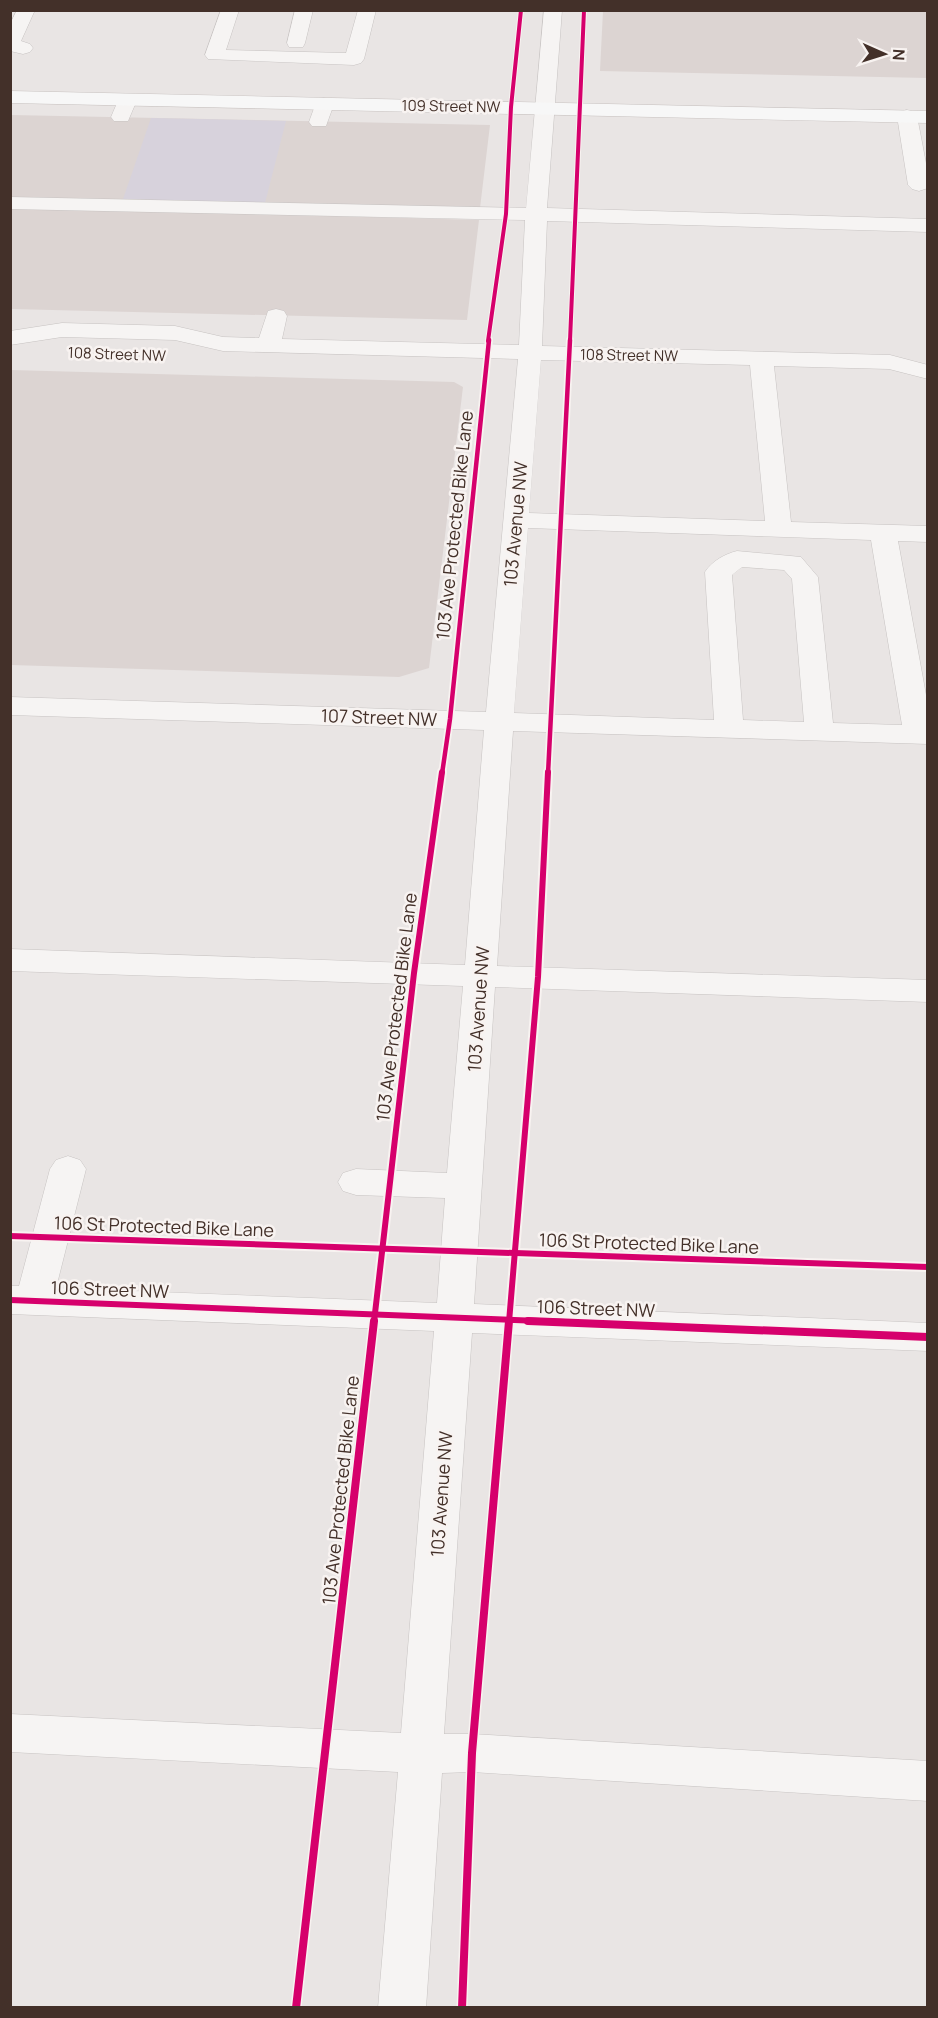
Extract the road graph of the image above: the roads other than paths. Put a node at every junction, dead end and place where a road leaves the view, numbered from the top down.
1 (26, 10) edge
2 (230, 10) edge
3 (304, 10) edge
4 (367, 10) edge
5 (553, 10) edge
6 (296, 44) dead end
7 (22, 48) dead end
8 (499, 87) dead end
9 (597, 89) dead end
10 (10, 97) edge
11 (547, 98) junction
12 (917, 116) edge
13 (919, 185) dead end
14 (14, 204) edge
15 (174, 207) junction
16 (536, 215) junction
17 (153, 225) dead end
18 (927, 226) edge
19 (199, 314) dead end
20 (276, 316) dead end
21 (191, 337) junction
22 (10, 339) edge
23 (223, 344) junction
24 (269, 346) junction
25 (81, 352) dead end
26 (530, 352) junction
27 (927, 352) edge
28 (173, 356) dead end
29 (761, 358) junction
30 (890, 362) junction
31 (927, 372) edge
32 (515, 520) junction
33 (779, 529) junction
34 (883, 532) junction
35 (927, 534) edge
36 (10, 706) edge
37 (500, 721) junction
38 (729, 728) junction
39 (819, 731) junction
40 (923, 734) edge
41 (10, 960) edge
42 (481, 975) junction
43 (927, 991) edge
44 (68, 1169) dead end
45 (356, 1182) dead end
46 (465, 1186) junction
47 (22, 1300) edge
48 (454, 1318) junction
49 (927, 1337) edge
50 (10, 1733) edge
51 (422, 1754) junction
52 (927, 1781) edge
53 (402, 2007) edge

1 - 7 street
2 - 4 street
3 - 6 street
5 - 11 street, 103 Avenue NW
8 - 11 main road, 109 Street NW
9 - 11 main road, 109 Street NW
10 - 11 main road, 109 Street NW
11 - 12 main road, 109 Street NW
11 - 16 street, 103 Avenue NW
12 - 13 street
14 - 15 street
15 - 16 street
15 - 17 street
16 - 18 street
16 - 26 street, 103 Avenue NW
19 - 21 street
20 - 24 street
21 - 22 street, 108 Street NW
21 - 23 street, 108 Street NW
22 - 25 street, 108 Street NW
23 - 24 street, 108 Street NW
23 - 28 street, 108 Street NW
24 - 26 street, 108 Street NW
26 - 29 street, 108 Street NW
26 - 32 street, 103 Avenue NW
27 - 30 street, 108 Street NW
29 - 30 street, 108 Street NW
29 - 33 street
30 - 31 street, 108 Street NW
32 - 33 street
32 - 37 street, 103 Avenue NW
33 - 34 street
34 - 35 street
34 - 40 street
36 - 37 street, 107 Street NW
37 - 38 street, 107 Street NW
37 - 42 street, 103 Avenue NW
38 - 39 street, 107 Street NW
38 - 39 street
39 - 40 street, 107 Street NW
41 - 42 street
42 - 43 street
42 - 46 street, 103 Avenue NW
44 - 47 street
45 - 46 street
46 - 48 street, 103 Avenue NW
47 - 48 street, 106 Street NW
48 - 49 street, 106 Street NW
48 - 51 street, 103 Avenue NW
50 - 51 street
51 - 52 street
51 - 53 street, 103 Avenue NW

